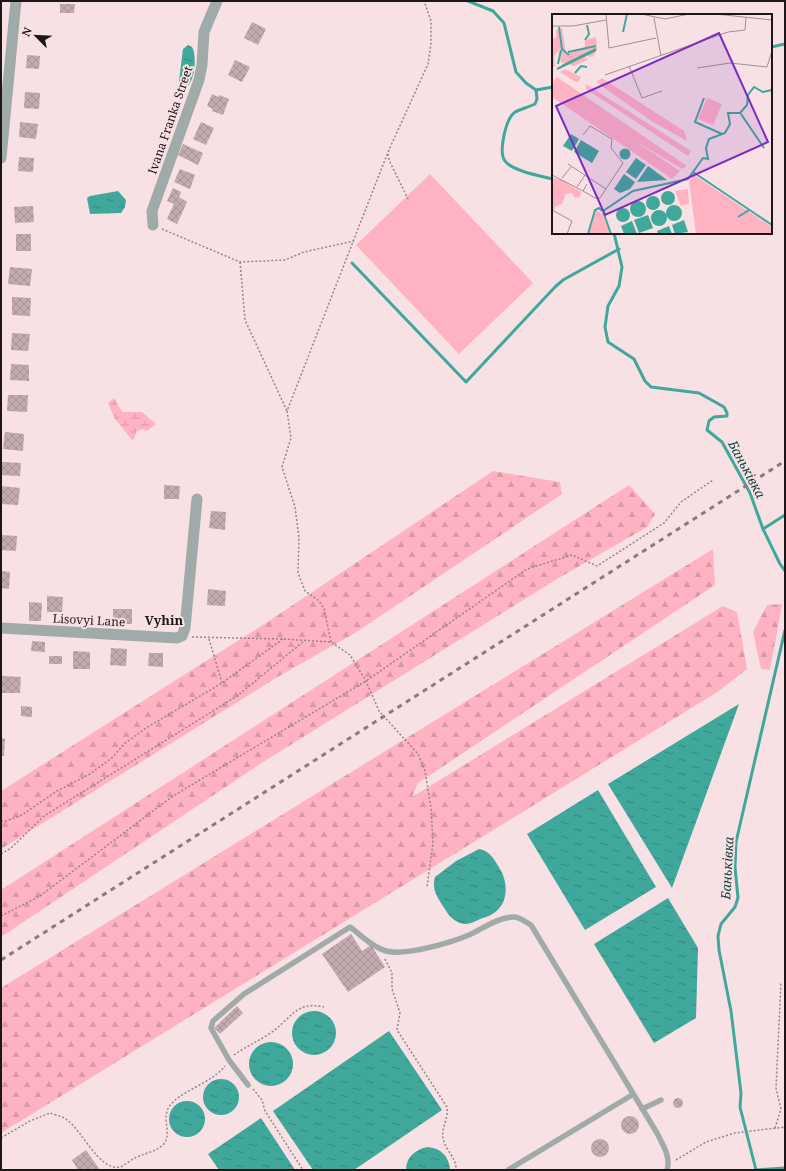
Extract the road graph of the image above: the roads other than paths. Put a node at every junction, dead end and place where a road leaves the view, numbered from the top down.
1 (16, 1) edge
2 (217, 1) edge
3 (1, 158) edge
4 (153, 225) road end
5 (197, 499) dead end
6 (1, 628) edge
7 (248, 1085) road end
8 (632, 1095) junction
9 (661, 1100) dead end
10 (642, 1109) junction
11 (508, 1170) edge
12 (667, 1170) edge

1 - 3 street
2 - 4 street, Ivana Franka Street
5 - 6 street, Lisovyi Lane
7 - 8 lane
8 - 10 lane
8 - 11 lane
9 - 10 lane
10 - 12 lane

